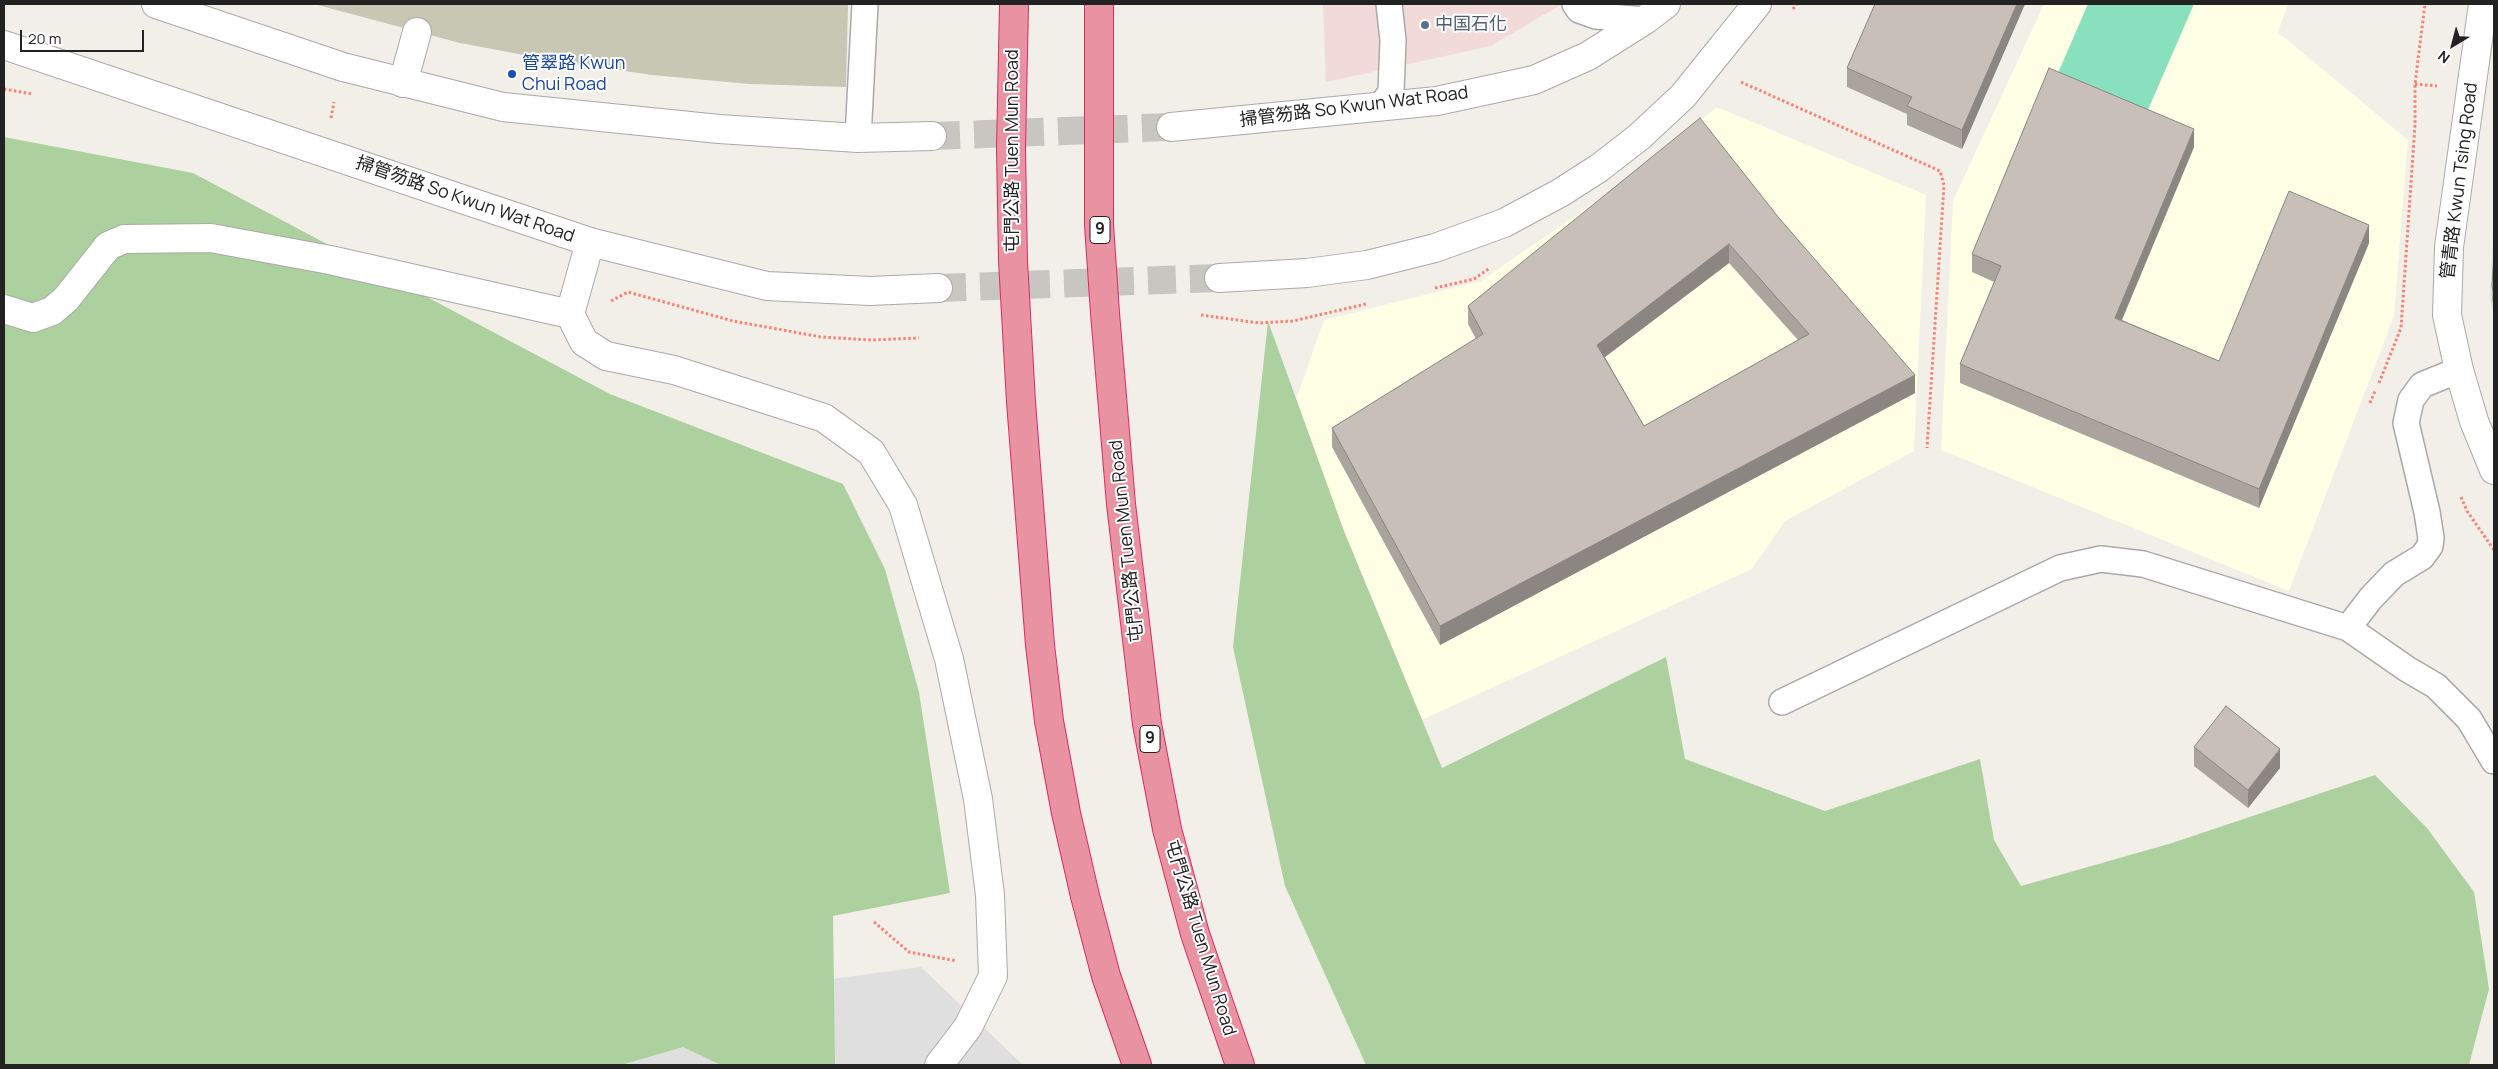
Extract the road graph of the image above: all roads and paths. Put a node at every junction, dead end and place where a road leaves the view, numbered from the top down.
1 (156, 4) edge
2 (865, 4) edge
3 (1014, 4) edge
4 (1099, 4) edge
5 (1388, 4) edge
6 (1575, 4) edge
7 (1666, 4) edge
8 (1757, 4) edge
9 (2425, 4) edge
10 (2483, 4) edge
11 (1645, 20) junction
12 (418, 32) dead end
13 (4, 45) edge
14 (1734, 78) dead end
15 (403, 83) junction
16 (335, 97) dead end
17 (1381, 106) junction
18 (329, 126) dead end
19 (1171, 126) tunnel mouth
20 (932, 136) tunnel mouth
21 (858, 138) junction
22 (590, 242) junction
23 (1219, 278) tunnel mouth
24 (938, 288) tunnel mouth
25 (4, 309) edge
26 (570, 314) junction
27 (2459, 370) junction
28 (2370, 403) dead end
29 (1927, 448) dead end
30 (2494, 470) edge
31 (2460, 493) dead end
32 (2494, 550) edge
33 (2348, 628) junction
34 (1782, 702) dead end
35 (2494, 762) edge
36 (874, 922) dead end
37 (992, 966) junction
38 (939, 1065) edge
39 (1136, 1065) edge
40 (1240, 1065) edge

1 - 15 street
2 - 21 lane
3 - 39 highway, 屯門公路 Tuen Mun Road
4 - 40 highway, 屯門公路 Tuen Mun Road / 9
5 - 17 lane
6 - 11 lane
7 - 11 street, 掃管笏路 So Kwun Wat Road
8 - 23 street
9 - 28 path
10 - 27 street, 管青路 Kwun Tsing Road
11 - 17 street, 掃管笏路 So Kwun Wat Road
12 - 15 street
13 - 22 street, 掃管笏路 So Kwun Wat Road
14 - 29 path
15 - 21 street
16 - 18 path
17 - 19 street, 掃管笏路 So Kwun Wat Road
20 - 21 street
22 - 24 street, 掃管笏路 So Kwun Wat Road
22 - 26 street
25 - 26 street
26 - 37 street
27 - 30 street, 管青路 Kwun Tsing Road
27 - 33 lane
31 - 32 path
33 - 34 lane
33 - 35 lane
36 - 37 path
37 - 38 street

